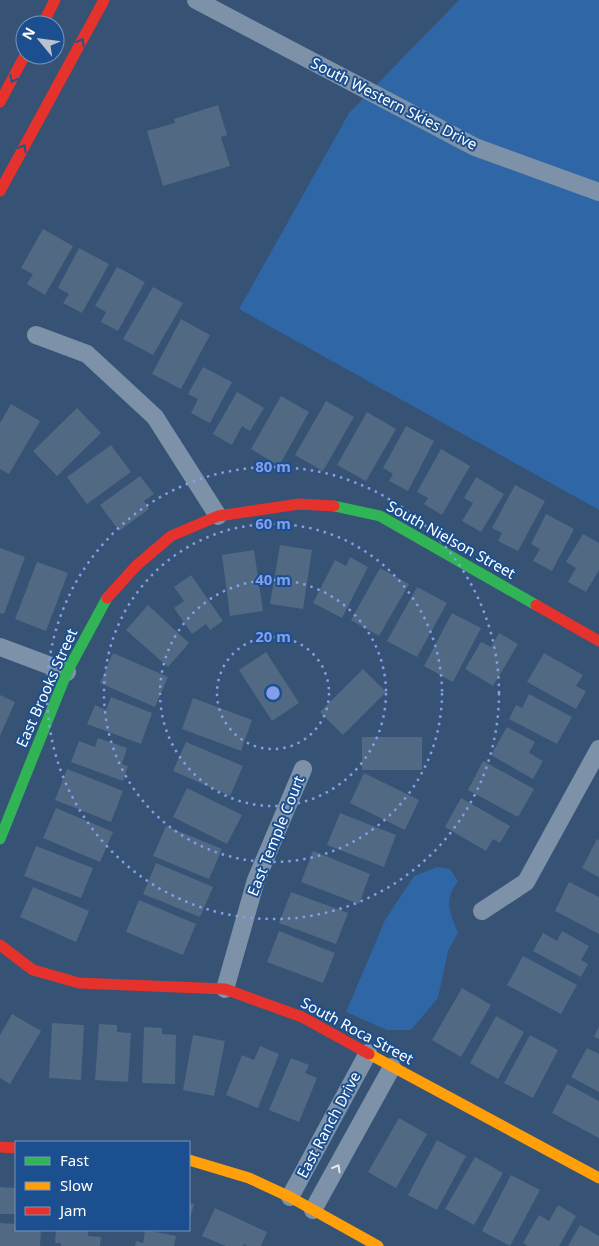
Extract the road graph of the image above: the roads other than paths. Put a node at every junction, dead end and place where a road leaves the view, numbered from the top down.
1 (55, 0) edge
2 (104, 0) edge
3 (196, 0) edge
4 (47, 15) edge
5 (20, 65) edge
6 (0, 102) edge
7 (0, 191) edge
8 (599, 192) edge
9 (36, 336) dead end
10 (218, 516) junction
11 (599, 641) edge
12 (0, 647) edge
13 (67, 672) junction
14 (599, 749) edge
15 (303, 769) dead end
16 (0, 839) edge
17 (482, 911) dead end
18 (0, 945) edge
19 (225, 989) junction
20 (368, 1053) junction
21 (392, 1066) junction
22 (0, 1148) edge
23 (15, 1148) edge
24 (190, 1160) edge
25 (599, 1178) edge
26 (290, 1197) junction
27 (313, 1210) junction
28 (378, 1246) edge

1 - 4 street
7 -> 2 street
3 - 8 street, South Western Skies Drive
5 -> 6 street
9 - 10 street
10 - 11 street, South Nielson Street
10 - 13 street, East Brooks Street
12 - 13 street
13 - 16 street, East Brooks Street
14 - 17 street
15 - 19 street, East Temple Court
18 - 19 street, South Roca Street
19 - 20 street, South Roca Street
20 - 21 street, South Roca Street
20 - 26 street, East Ranch Drive
21 - 25 street, South Roca Street
27 -> 21 street, East Ranch Drive
22 - 23 street
24 - 26 street
26 - 27 street
27 - 28 street

